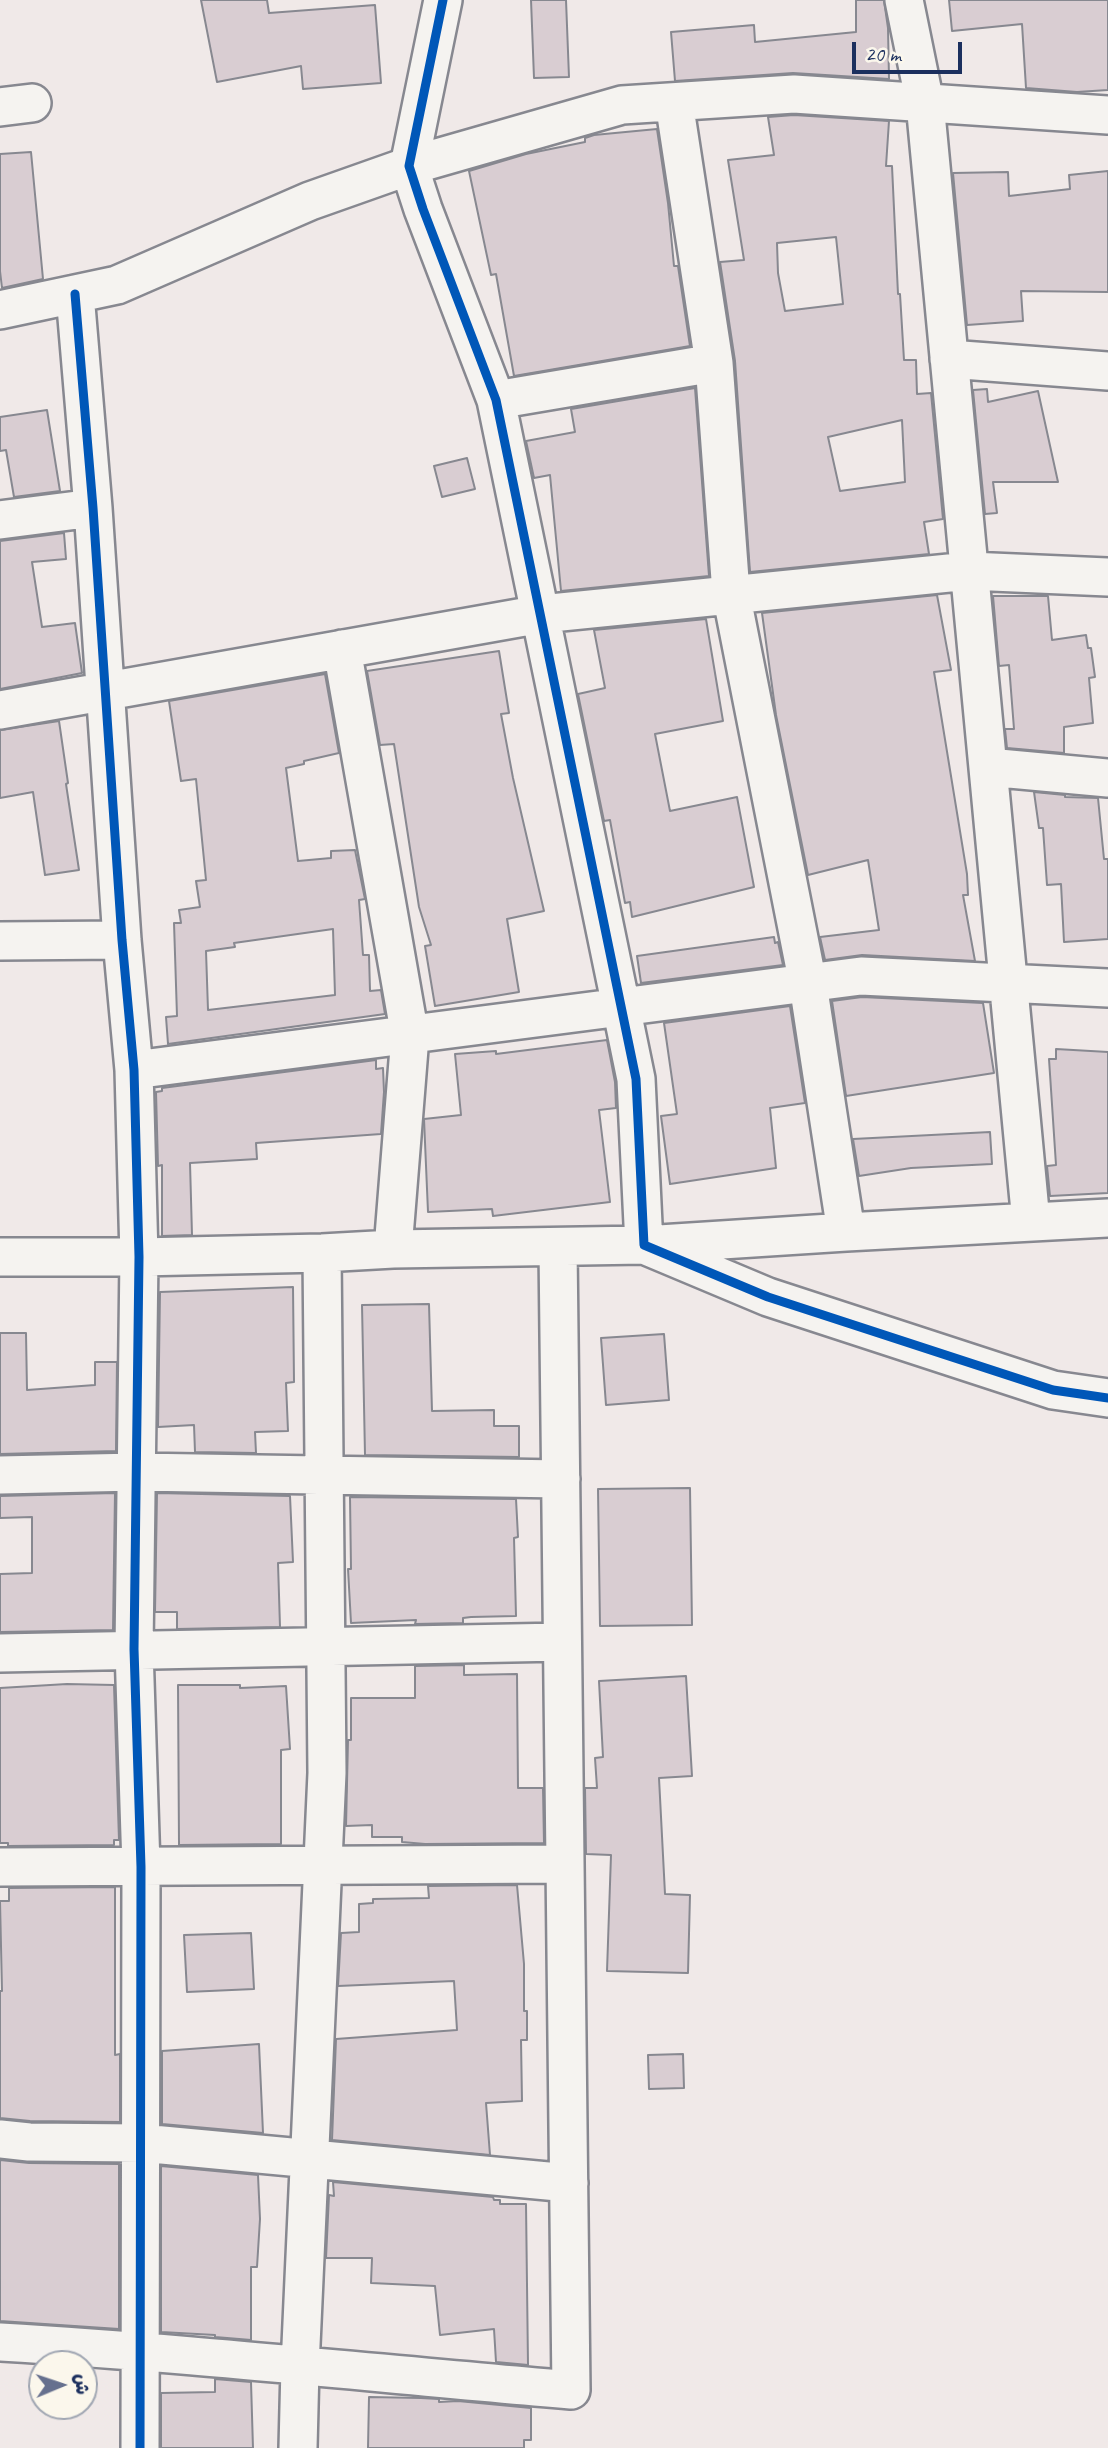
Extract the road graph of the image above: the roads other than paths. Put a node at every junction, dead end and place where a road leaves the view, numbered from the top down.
1 (443, 0) edge
2 (904, 0) edge
3 (674, 102) junction
4 (925, 103) junction
5 (1108, 115) edge
6 (409, 166) junction
7 (75, 294) junction
8 (0, 310) edge
9 (949, 359) junction
10 (714, 363) junction
11 (1108, 371) edge
12 (496, 400) junction
13 (93, 508) junction
14 (0, 520) edge
15 (969, 570) junction
16 (1108, 577) edge
17 (731, 593) junction
18 (541, 614) junction
19 (342, 649) junction
20 (105, 691) junction
21 (0, 710) edge
22 (988, 768) junction
23 (1108, 778) edge
24 (122, 940) junction
25 (0, 942) edge
26 (808, 984) junction
27 (1009, 984) junction
28 (1108, 988) edge
29 (622, 1008) junction
30 (410, 1036) junction
31 (134, 1070) junction
32 (1108, 1217) edge
33 (1031, 1222) junction
34 (846, 1231) junction
35 (644, 1245) junction
36 (558, 1247) junction
37 (393, 1249) junction
38 (322, 1253) junction
39 (0, 1257) edge
40 (139, 1257) junction
41 (1108, 1398) edge
42 (137, 1472) junction
43 (0, 1475) edge
44 (324, 1476) junction
45 (561, 1479) junction
46 (562, 1642) junction
47 (326, 1646) junction
48 (134, 1649) junction
49 (0, 1653) edge
50 (565, 1864) junction
51 (323, 1866) junction
52 (0, 1867) edge
53 (141, 1867) junction
54 (0, 2139) edge
55 (141, 2143) junction
56 (309, 2159) junction
57 (569, 2183) junction
58 (0, 2342) edge
59 (140, 2350) junction
60 (299, 2367) junction
61 (140, 2448) edge
62 (298, 2448) edge

1 - 6 street
2 - 4 street
3 - 4 street
3 - 6 street
3 - 10 street
4 - 5 street
4 - 9 street
6 - 7 street
6 - 12 street
7 - 8 street
7 - 13 street
9 - 11 street
9 - 15 street
10 - 12 street
10 - 17 street
12 - 18 street
13 - 14 street
13 - 20 street
15 - 16 street
15 - 17 street
15 - 22 street
17 - 18 street
17 - 26 street
18 - 19 street
18 - 29 street
19 - 20 street
19 - 30 street
20 - 21 street
20 - 24 street
22 - 23 street
22 - 27 street
24 - 25 street
24 - 31 street
26 - 27 street
26 - 29 street
26 - 34 street
27 - 28 street
27 - 33 street
29 - 30 street
29 - 35 street
30 - 31 street
30 - 37 street
31 - 40 street
32 - 33 street
33 - 34 street
34 - 35 street
35 - 36 street
35 - 41 street
36 - 37 street
36 - 45 street
37 - 38 street
38 - 40 street
38 - 44 street
39 - 40 street
40 - 42 street
42 - 43 street
42 - 44 street
42 - 48 street
44 - 45 street
44 - 47 street
45 - 46 street
46 - 47 street
46 - 50 street
47 - 48 street
47 - 51 street
48 - 49 street
48 - 53 street
50 - 51 street
50 - 57 street
51 - 53 street
51 - 56 street
52 - 53 street
53 - 55 street
54 - 55 street
55 - 56 street
55 - 59 street
56 - 57 street
56 - 60 street
57 - 60 street
58 - 59 street
59 - 60 street
59 - 61 street
60 - 62 street

